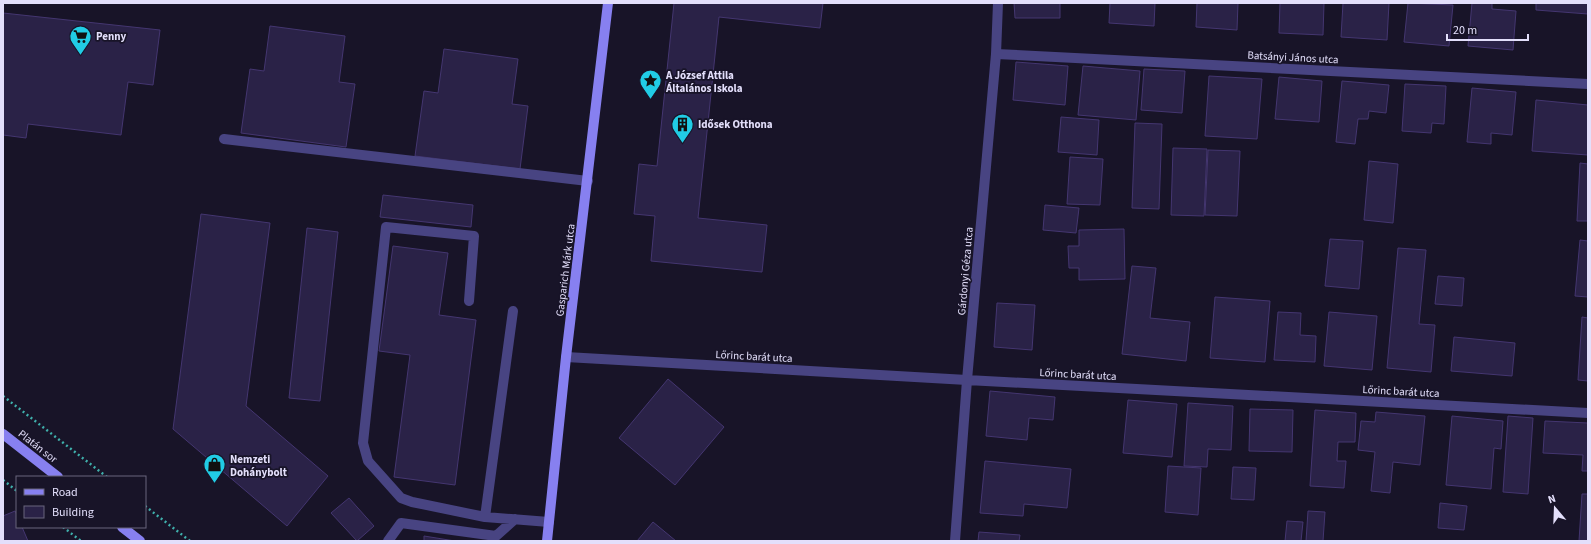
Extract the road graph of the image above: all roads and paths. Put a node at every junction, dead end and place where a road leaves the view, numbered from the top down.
1 (608, 3) edge
2 (998, 3) edge
3 (996, 54) junction
4 (1588, 84) edge
5 (224, 139) dead end
6 (588, 181) junction
7 (469, 301) dead end
8 (513, 312) dead end
9 (566, 357) junction
10 (967, 380) junction
11 (3, 396) edge
12 (1588, 413) edge
13 (3, 434) edge
14 (57, 476) edge
15 (106, 476) edge
16 (3, 480) edge
17 (16, 490) edge
18 (146, 507) edge
19 (485, 517) junction
20 (515, 519) junction
21 (549, 522) junction
22 (64, 528) edge
23 (123, 528) edge
24 (81, 541) edge
25 (140, 541) edge
26 (190, 541) edge
27 (388, 541) edge
28 (547, 541) edge
29 (955, 541) edge

1 - 6 street, Gasparich Márk utca
2 - 3 street, Gárdonyi Géza utca
3 - 4 street, Batsányi János utca
3 - 10 street, Gárdonyi Géza utca
5 - 6 street
6 - 9 street, Gasparich Márk utca
7 - 19 street
8 - 19 street
9 - 10 street, Lőrinc barát utca
9 - 21 street, Gasparich Márk utca
10 - 12 street, Lőrinc barát utca
10 - 29 street, Gárdonyi Géza utca
11 - 15 path
13 - 14 street, Platán sor
16 - 17 path
18 - 26 path
19 - 20 street
20 - 21 street
20 - 27 street
21 - 28 street, Gasparich Márk utca
22 - 24 path
23 - 25 street

